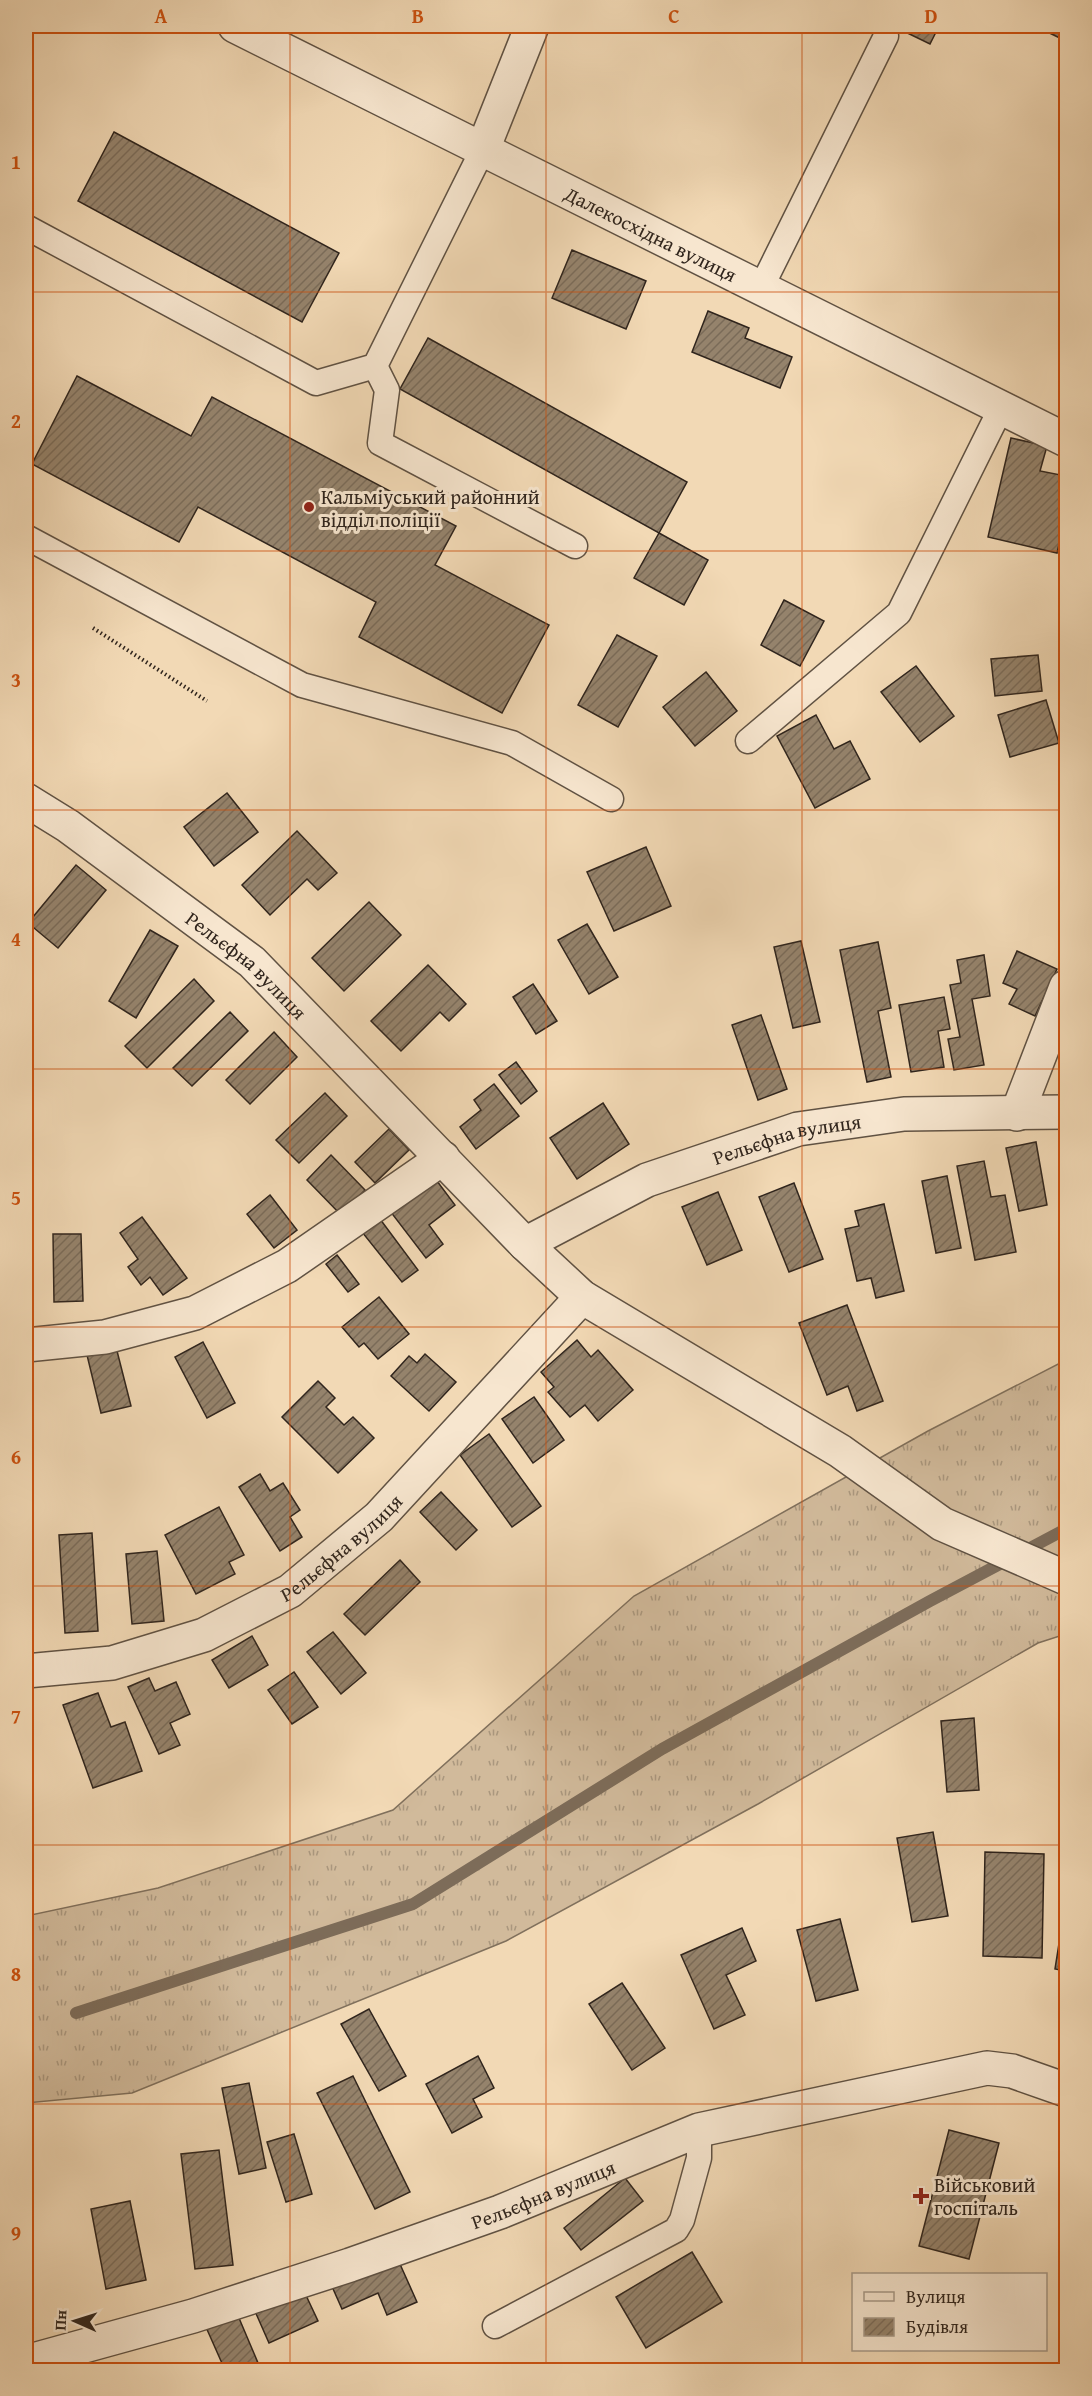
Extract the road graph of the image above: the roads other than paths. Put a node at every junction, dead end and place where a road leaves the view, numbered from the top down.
1 (235, 26) edge
2 (532, 26) edge
3 (886, 36) dead end
4 (483, 149) junction
5 (26, 229) edge
6 (761, 288) junction
7 (375, 366) junction
8 (1001, 408) junction
9 (1066, 440) edge
10 (26, 537) edge
11 (575, 546) dead end
12 (748, 741) dead end
13 (611, 799) dead end
14 (26, 800) edge
15 (1066, 987) edge
16 (1066, 1112) edge
17 (1017, 1114) junction
18 (443, 1158) junction
19 (525, 1244) junction
20 (582, 1297) junction
21 (26, 1345) edge
22 (1066, 1578) edge
23 (26, 1671) edge
24 (1066, 2090) edge
25 (699, 2130) junction
26 (495, 2326) dead end
27 (26, 2362) edge

1 - 4 street, Далекосхідна вулиця
2 - 4 street
3 - 6 lane
4 - 6 street, Далекосхідна вулиця
4 - 7 lane
5 - 7 lane
6 - 8 street, Далекосхідна вулиця
7 - 11 lane
8 - 9 street, Далекосхідна вулиця
8 - 12 lane
10 - 13 lane
14 - 18 street, Рельєфна вулиця
15 - 17 street
16 - 17 street, Рельєфна вулиця
17 - 19 street, Рельєфна вулиця
18 - 19 street, Рельєфна вулиця
18 - 21 street
19 - 20 street, Рельєфна вулиця
20 - 22 street, Рельєфна вулиця
20 - 23 street, Рельєфна вулиця
24 - 25 street, Рельєфна вулиця
25 - 26 lane
25 - 27 street, Рельєфна вулиця

